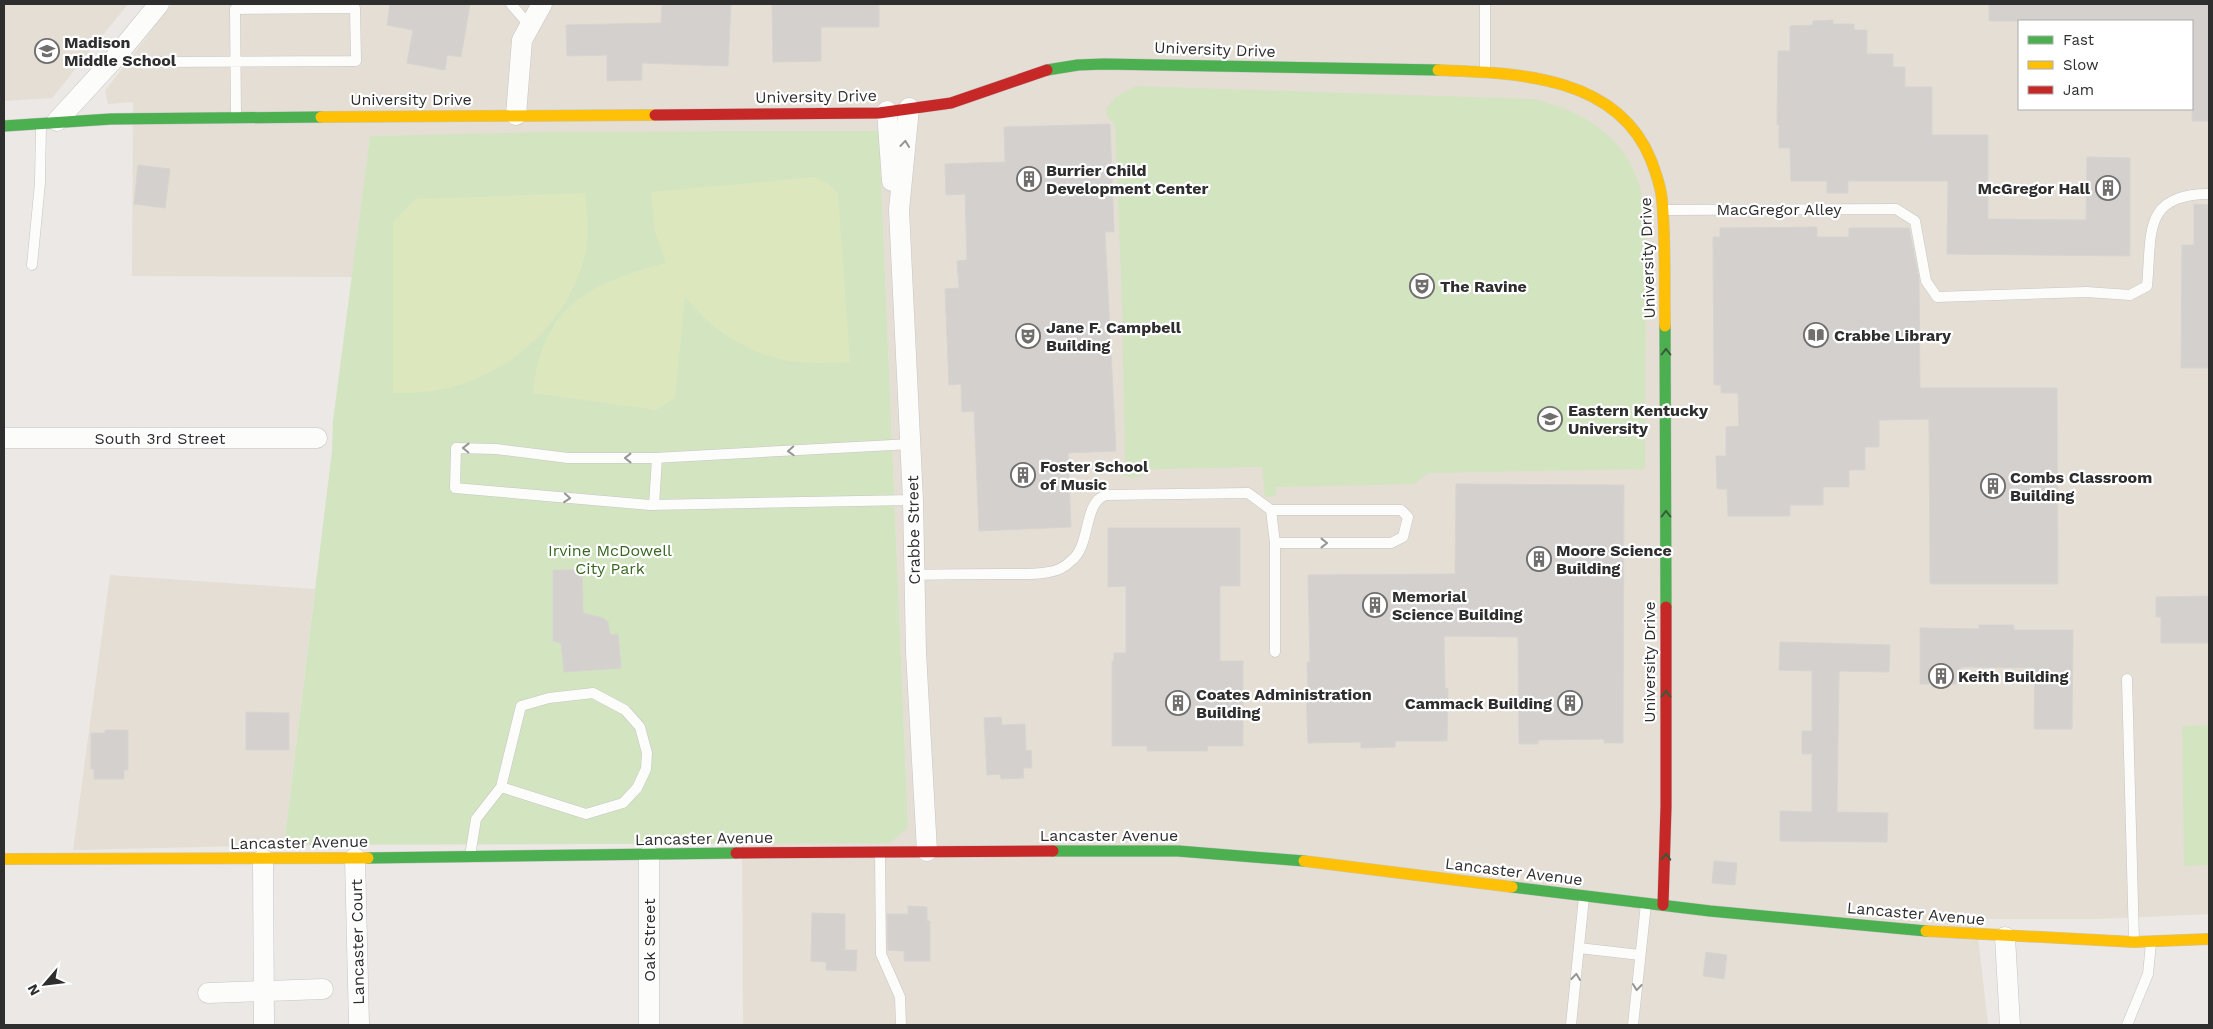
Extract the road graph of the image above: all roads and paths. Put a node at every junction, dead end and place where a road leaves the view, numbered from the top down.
1 (159, 4) edge
2 (511, 4) edge
3 (542, 4) edge
4 (1485, 4) edge
5 (530, 26) junction
6 (161, 62) dead end
7 (235, 62) junction
8 (1485, 72) junction
9 (909, 108) junction
10 (887, 112) junction
11 (516, 115) junction
12 (236, 118) junction
13 (49, 122) junction
14 (4, 126) edge
15 (2209, 194) edge
16 (899, 210) junction
17 (1663, 210) junction
18 (32, 265) dead end
19 (4, 438) edge
20 (317, 438) dead end
21 (911, 444) junction
22 (657, 458) junction
23 (913, 500) junction
24 (654, 505) junction
25 (1271, 510) junction
26 (1275, 543) junction
27 (914, 575) junction
28 (1275, 652) dead end
29 (2126, 680) dead end
30 (501, 787) junction
31 (927, 850) junction
32 (880, 852) junction
33 (649, 855) junction
34 (470, 857) junction
35 (355, 858) junction
36 (4, 859) edge
37 (263, 859) junction
38 (1584, 896) junction
39 (1646, 903) junction
40 (1664, 905) junction
41 (2005, 937) junction
42 (2209, 939) edge
43 (2134, 942) junction
44 (2151, 942) junction
45 (1578, 948) junction
46 (1640, 955) junction
47 (323, 989) dead end
48 (264, 991) junction
49 (208, 993) dead end
50 (264, 1025) edge
51 (359, 1025) edge
52 (650, 1025) edge
53 (901, 1025) edge
54 (1570, 1025) edge
55 (1632, 1025) edge
56 (2010, 1025) edge
57 (2127, 1025) edge

1 - 13 street
2 - 5 lane
3 - 5 street
4 - 8 lane
5 - 11 street
6 - 7 lane
7 - 7 lane
7 - 12 lane
8 - 9 street, University Drive
8 - 17 street, University Drive
9 - 10 street, University Drive
16 -> 9 street, Crabbe Street
10 - 11 street, University Drive
10 - 16 street, Crabbe Street
11 - 12 street, University Drive
12 - 13 street, University Drive
13 - 14 street, University Drive
13 - 18 lane
15 - 17 lane, MacGregor Alley
16 - 21 street, Crabbe Street
40 -> 17 street, University Drive
19 - 20 street, South 3rd Street
21 -> 22 lane
21 - 23 street, Crabbe Street
22 - 24 lane
22 -> 24 lane
23 - 24 lane
23 - 27 street, Crabbe Street
25 - 26 lane
26 -> 25 lane
25 - 27 lane
26 - 28 lane
27 - 31 street, Crabbe Street
29 - 43 lane
30 - 30 lane
30 - 34 lane
31 - 32 street, Lancaster Avenue
31 - 38 street, Lancaster Avenue
32 - 33 street, Lancaster Avenue
32 - 53 lane
33 - 34 street, Lancaster Avenue
33 - 52 street, Oak Street
34 - 35 street, Lancaster Avenue
35 - 37 street, Lancaster Avenue
35 - 51 street, Lancaster Court
36 - 37 street, Lancaster Avenue
37 - 48 street
38 - 39 street, Lancaster Avenue
38 - 45 lane
39 - 40 street, Lancaster Avenue
39 - 46 lane
40 - 41 street, Lancaster Avenue
41 - 43 street, Lancaster Avenue
41 - 56 street
42 - 44 street, Lancaster Avenue
43 - 44 street, Lancaster Avenue
44 - 57 lane
45 - 46 lane
54 -> 45 lane
46 -> 55 lane
47 - 48 street
48 - 49 street
48 - 50 street

